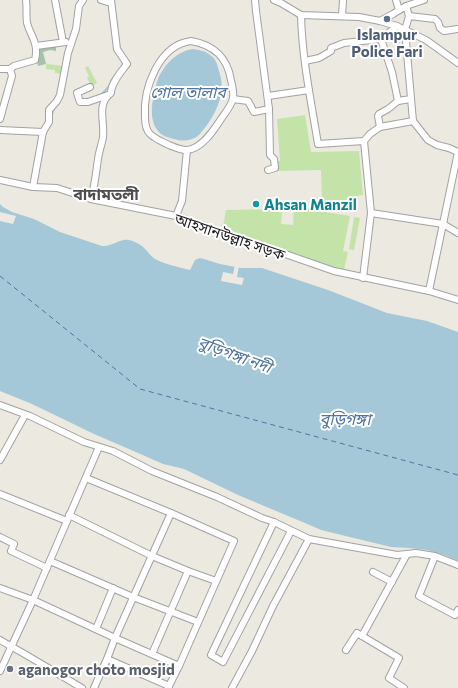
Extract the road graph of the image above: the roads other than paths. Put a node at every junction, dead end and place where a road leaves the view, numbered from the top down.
1 (26, 0) edge
2 (55, 0) edge
3 (83, 0) edge
4 (101, 0) edge
5 (255, 0) edge
6 (274, 0) edge
7 (343, 0) edge
8 (396, 0) edge
9 (424, 0) edge
10 (111, 1) edge
11 (282, 2) edge
12 (406, 6) junction
13 (399, 10) junction
14 (301, 15) junction
15 (342, 16) junction
16 (409, 16) junction
17 (380, 21) junction
18 (397, 26) junction
19 (458, 29) edge
20 (405, 30) junction
21 (381, 39) junction
22 (63, 42) junction
23 (71, 42) junction
24 (36, 46) junction
25 (305, 61) junction
26 (458, 63) edge
27 (0, 69) edge
28 (10, 69) junction
29 (90, 87) dead end
30 (309, 90) junction
31 (108, 95) junction
32 (268, 96) junction
33 (233, 99) junction
34 (411, 99) junction
35 (398, 100) junction
36 (269, 109) junction
37 (0, 119) edge
38 (412, 121) junction
39 (380, 127) junction
40 (0, 130) edge
41 (43, 132) junction
42 (364, 141) junction
43 (186, 150) junction
44 (458, 152) edge
45 (268, 170) dead end
46 (0, 180) edge
47 (33, 187) junction
48 (92, 199) junction
49 (371, 213) junction
50 (176, 216) junction
51 (443, 224) junction
52 (458, 232) edge
53 (363, 278) junction
54 (429, 291) junction
55 (458, 300) edge
56 (0, 405) edge
57 (25, 415) junction
58 (99, 447) junction
59 (0, 460) edge
60 (86, 478) junction
61 (0, 494) edge
62 (171, 513) junction
63 (68, 518) junction
64 (274, 522) junction
65 (291, 531) junction
66 (0, 537) edge
67 (309, 539) junction
68 (407, 554) junction
69 (152, 556) junction
70 (435, 556) junction
71 (50, 561) junction
72 (458, 565) edge
73 (47, 568) junction
74 (188, 571) junction
75 (374, 572) dead end
76 (216, 580) junction
77 (392, 582) junction
78 (0, 588) edge
79 (113, 588) junction
80 (133, 597) junction
81 (33, 600) junction
82 (458, 610) edge
83 (171, 611) junction
84 (198, 622) junction
85 (96, 629) junction
86 (362, 636) junction
87 (115, 638) junction
88 (0, 640) edge
89 (12, 646) junction
90 (346, 650) dead end
91 (152, 654) junction
92 (107, 659) junction
93 (179, 666) junction
94 (0, 671) edge
95 (168, 687) edge
96 (82, 688) edge
97 (94, 688) edge
98 (232, 688) edge
99 (404, 688) edge

1 - 24 street
2 - 22 street
3 - 23 street
4 - 10 street
5 - 32 street
6 - 11 street
7 - 15 street
8 - 13 street
9 - 12 street
10 - 31 street
11 - 14 street
12 - 13 street
12 - 16 street
13 - 17 street
14 - 15 street
14 - 25 street
15 - 17 street
16 - 19 street
16 - 20 street
17 - 18 street
18 - 20 street
18 - 21 street
20 - 26 street
20 - 34 street
21 - 25 street
21 - 35 street
22 - 23 street
22 - 24 street
23 - 41 street
24 - 28 street
25 - 30 street
27 - 28 street
28 - 37 street
29 - 31 street
30 - 32 street
30 - 42 street
31 - 48 street
32 - 36 street
33 - 36 street
33 - 43 street
33 - 43 street
34 - 35 street
34 - 38 street
35 - 39 street
36 - 45 street
38 - 39 street
38 - 44 street
39 - 42 street
40 - 41 street
41 - 47 street
42 - 49 street
43 - 50 street
44 - 51 street
46 - 47 street, আহসানউল্লাহ সড়ক
47 - 48 street, আহসানউল্লাহ সড়ক
48 - 50 street, আহসানউল্লাহ সড়ক
49 - 51 street
49 - 53 street
50 - 53 street, আহসানউল্লাহ সড়ক
51 - 52 street
51 - 54 street
53 - 54 street, আহসানউল্লাহ সড়ক
54 - 55 street, আহসানউল্লাহ সড়ক
56 - 57 street
57 - 58 street
57 - 59 street
58 - 60 street
58 - 64 street
60 - 62 street
60 - 63 street
61 - 63 street
62 - 69 street
62 - 76 street
63 - 69 street
63 - 71 street
64 - 65 street
64 - 65 street
65 - 67 street
66 - 73 street
67 - 68 street
67 - 98 street
68 - 70 street
68 - 77 street
69 - 74 street
69 - 80 street
70 - 72 street
70 - 82 street
71 - 73 street
71 - 79 street
73 - 81 street
74 - 76 street
74 - 83 street
75 - 77 street
76 - 84 street
77 - 86 street
78 - 81 street
79 - 80 street
79 - 85 street
80 - 83 street
80 - 87 street
81 - 85 street
81 - 89 street
83 - 84 street
83 - 91 street
84 - 93 street
85 - 87 street
86 - 90 street
86 - 99 street
87 - 91 street
87 - 92 street
88 - 89 street
89 - 94 street
89 - 96 street
91 - 93 street
92 - 95 street
92 - 97 street
93 - 95 street

